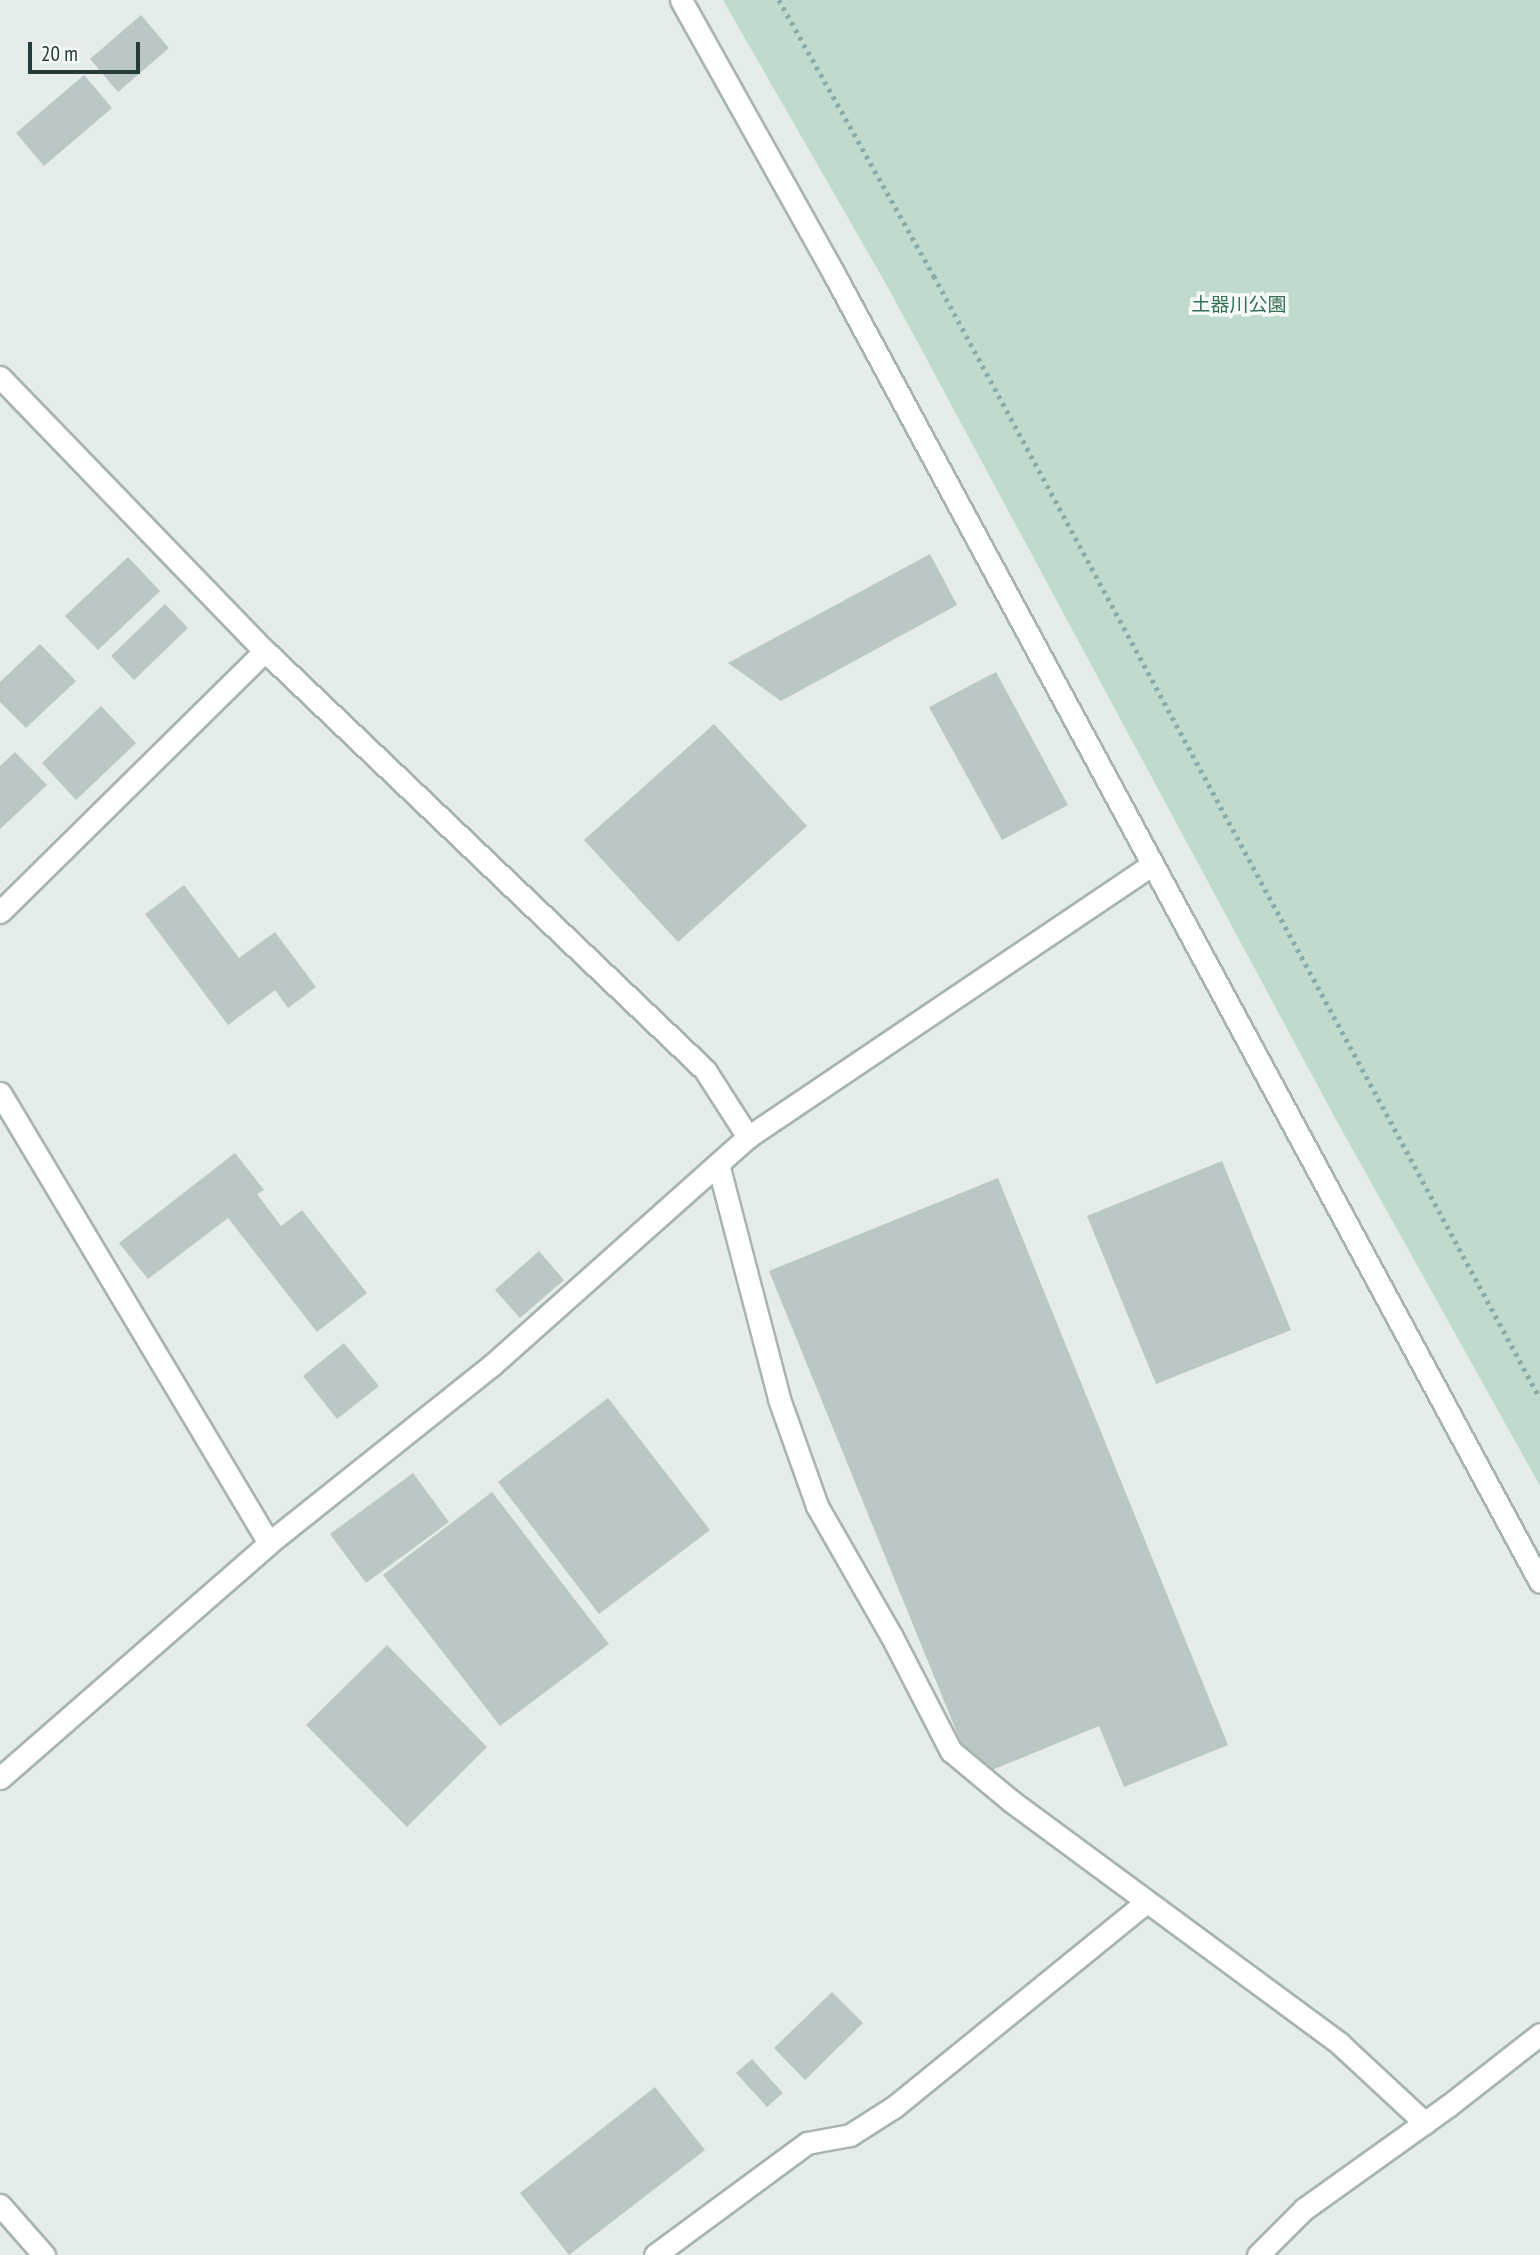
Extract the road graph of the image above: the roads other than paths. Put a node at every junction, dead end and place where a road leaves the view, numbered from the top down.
1 (681, 0) edge
2 (0, 377) edge
3 (265, 651) junction
4 (1153, 864) junction
5 (0, 912) edge
6 (0, 1093) edge
7 (748, 1137) junction
8 (718, 1164) junction
9 (270, 1543) junction
10 (1540, 1581) edge
11 (0, 1778) edge
12 (1146, 1902) junction
13 (1540, 2034) edge
14 (1425, 2123) junction
15 (0, 2205) edge
16 (44, 2255) edge
17 (655, 2255) edge
18 (1258, 2255) edge

1 - 4 street
2 - 3 street
3 - 5 street
3 - 7 street
4 - 7 street
4 - 10 street
6 - 9 street
7 - 8 street
8 - 9 street
8 - 12 street
9 - 11 street
12 - 14 street
12 - 17 street
13 - 14 street
14 - 18 street
15 - 16 street

